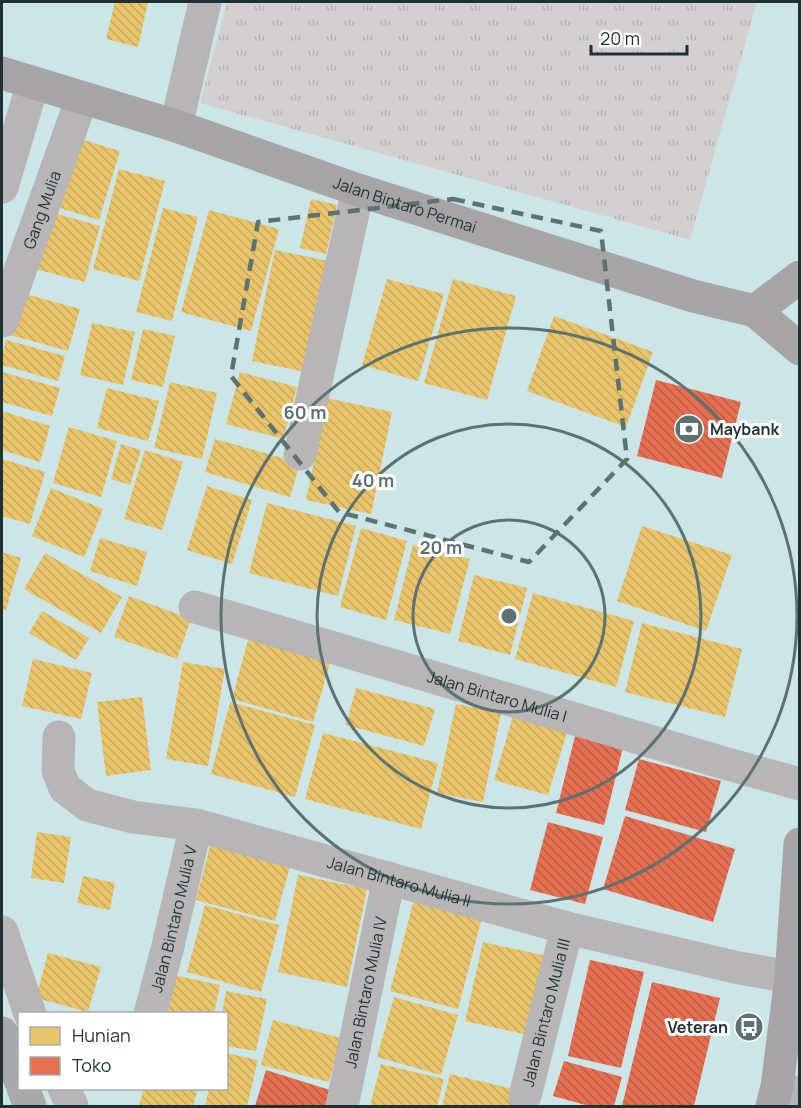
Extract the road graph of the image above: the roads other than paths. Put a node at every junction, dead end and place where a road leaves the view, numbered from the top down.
1 (205, 2) edge
2 (2, 73) edge
3 (33, 83) junction
4 (82, 98) junction
5 (176, 126) junction
6 (2, 187) edge
7 (358, 190) junction
8 (800, 277) edge
9 (755, 311) junction
10 (2, 321) edge
11 (800, 349) edge
12 (300, 454) dead end
13 (195, 607) dead end
14 (59, 737) dead end
15 (800, 783) edge
16 (196, 825) junction
17 (800, 844) edge
18 (389, 878) junction
19 (567, 928) junction
20 (2, 932) edge
21 (791, 977) junction
22 (29, 1012) edge
23 (151, 1012) edge
24 (2, 1033) edge
25 (18, 1075) edge
26 (23, 1090) edge
27 (64, 1090) edge
28 (525, 1096) dead end
29 (783, 1096) edge
30 (30, 1107) edge
31 (72, 1107) edge
32 (342, 1107) edge

1 - 5 street
2 - 3 main road, Jalan Bintaro Permai
3 - 4 main road, Jalan Bintaro Permai
3 - 6 street
4 - 5 main road, Jalan Bintaro Permai
4 - 10 street, Gang Mulia
5 - 7 main road, Jalan Bintaro Permai
7 - 9 main road, Jalan Bintaro Permai
7 - 12 street
8 - 9 main road
9 - 11 main road, Jalan Bintaro Permai
13 - 15 street, Jalan Bintaro Mulia I
14 - 16 street, Jalan Bintaro Mulia II
16 - 18 street, Jalan Bintaro Mulia II
16 - 23 street, Jalan Bintaro Mulia V
17 - 21 main road
18 - 19 street, Jalan Bintaro Mulia II
18 - 32 street, Jalan Bintaro Mulia IV
19 - 21 street, Jalan Bintaro Mulia II
19 - 28 street, Jalan Bintaro Mulia III
20 - 22 street
21 - 29 main road
24 - 25 highway
26 - 30 highway
27 - 31 street

